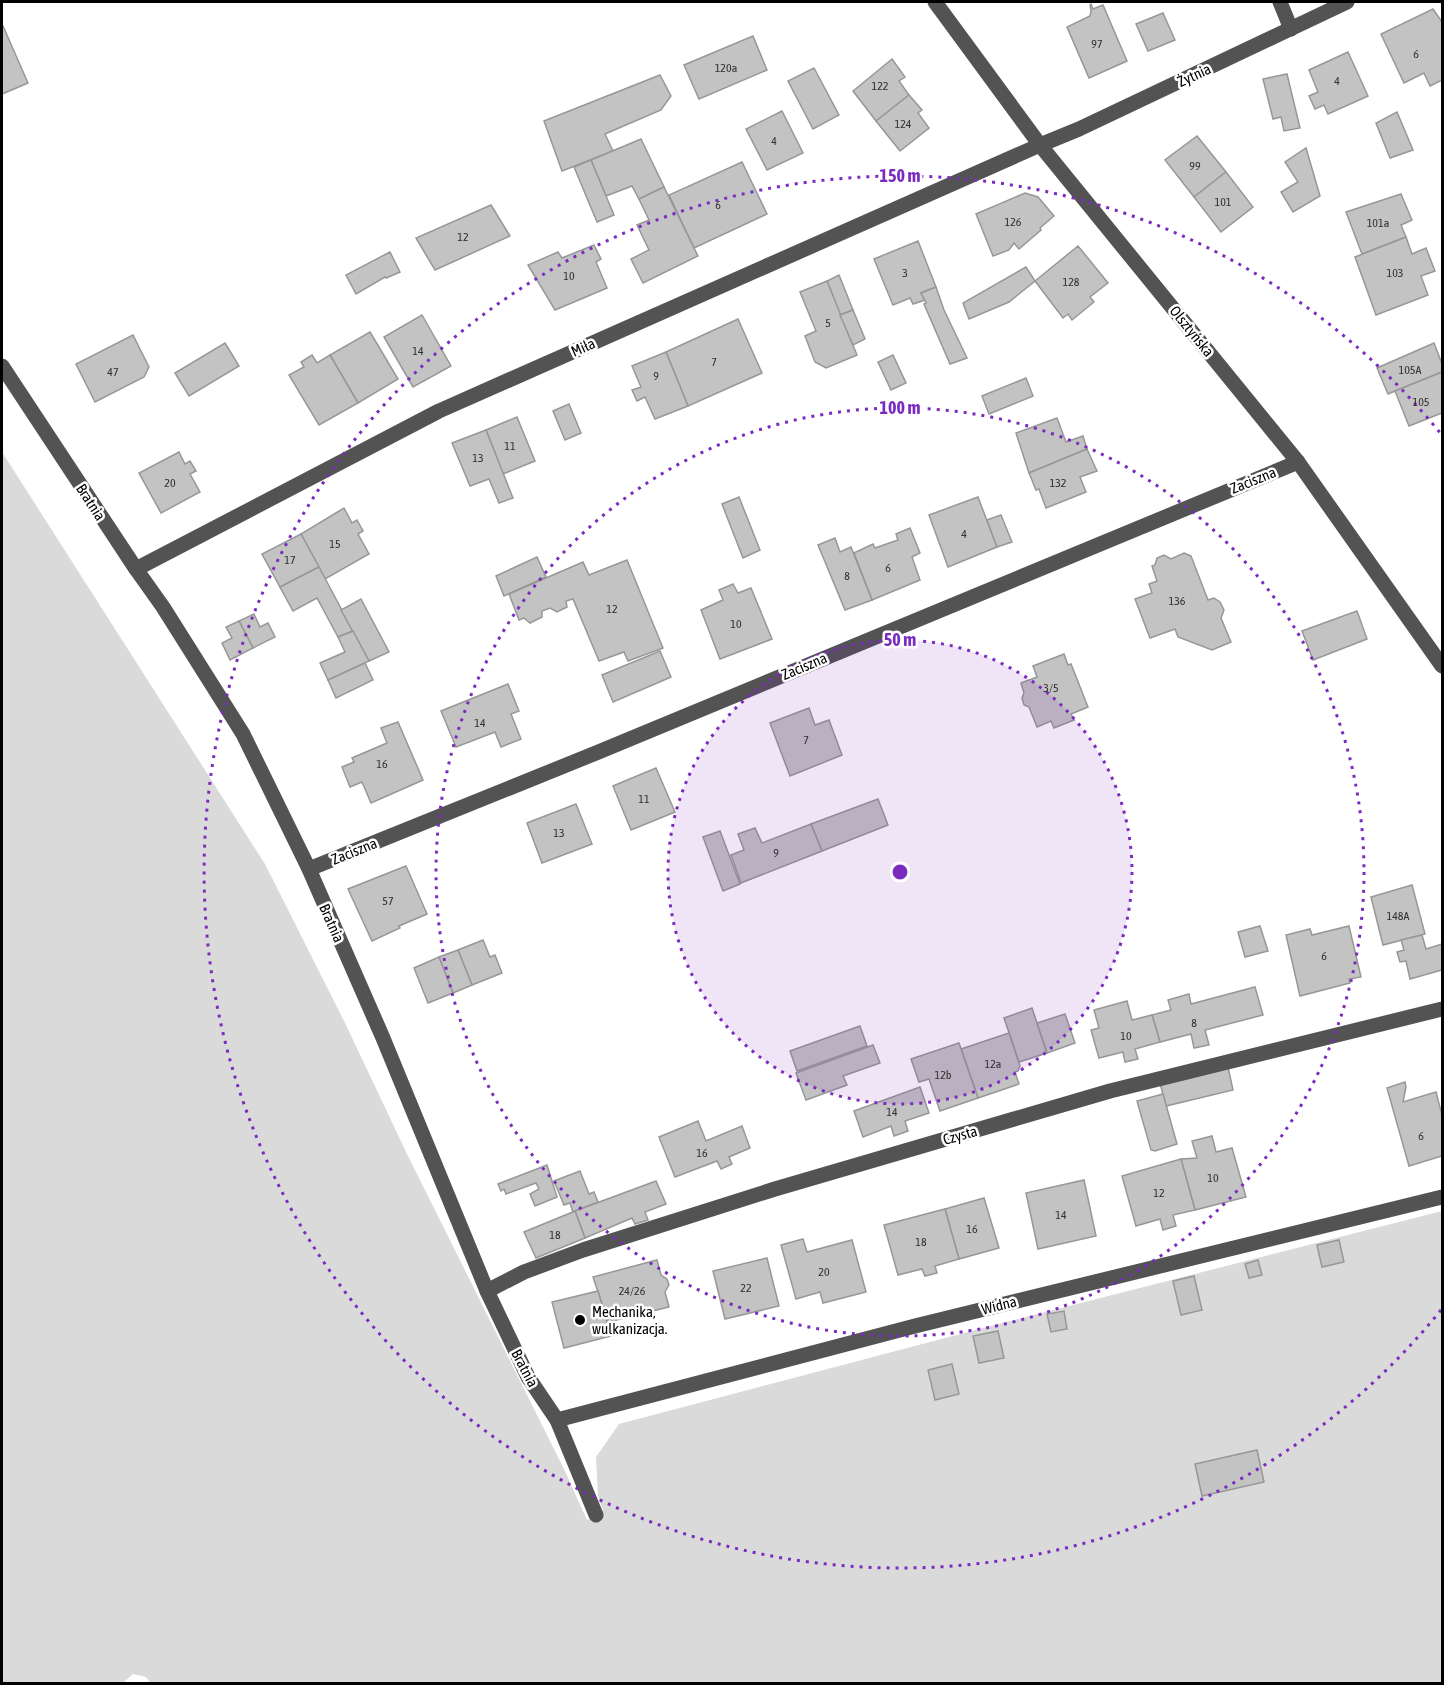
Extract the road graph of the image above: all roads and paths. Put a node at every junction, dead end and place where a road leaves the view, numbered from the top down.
1 (934, 2) edge
2 (1280, 2) edge
3 (1347, 2) edge
4 (1291, 29) junction
5 (1040, 145) junction
6 (2, 366) edge
7 (1298, 462) junction
8 (136, 569) junction
9 (1443, 666) edge
10 (309, 870) junction
11 (1443, 1009) edge
12 (1443, 1197) edge
13 (487, 1291) junction
14 (557, 1420) junction
15 (596, 1515) dead end

1 - 5 street, Olsztyńska
2 - 4 street
3 - 4 street, Żytnia
4 - 5 street, Żytnia
5 - 7 street, Olsztyńska
5 - 8 street, Miła
6 - 8 street, Bratnia
7 - 9 street, Olsztyńska
7 - 10 street, Zaciszna
8 - 10 street, Bratnia
10 - 13 street, Bratnia
11 - 13 street, Czysta
12 - 14 street, Widna
13 - 14 street, Bratnia
14 - 15 street, Bratnia

